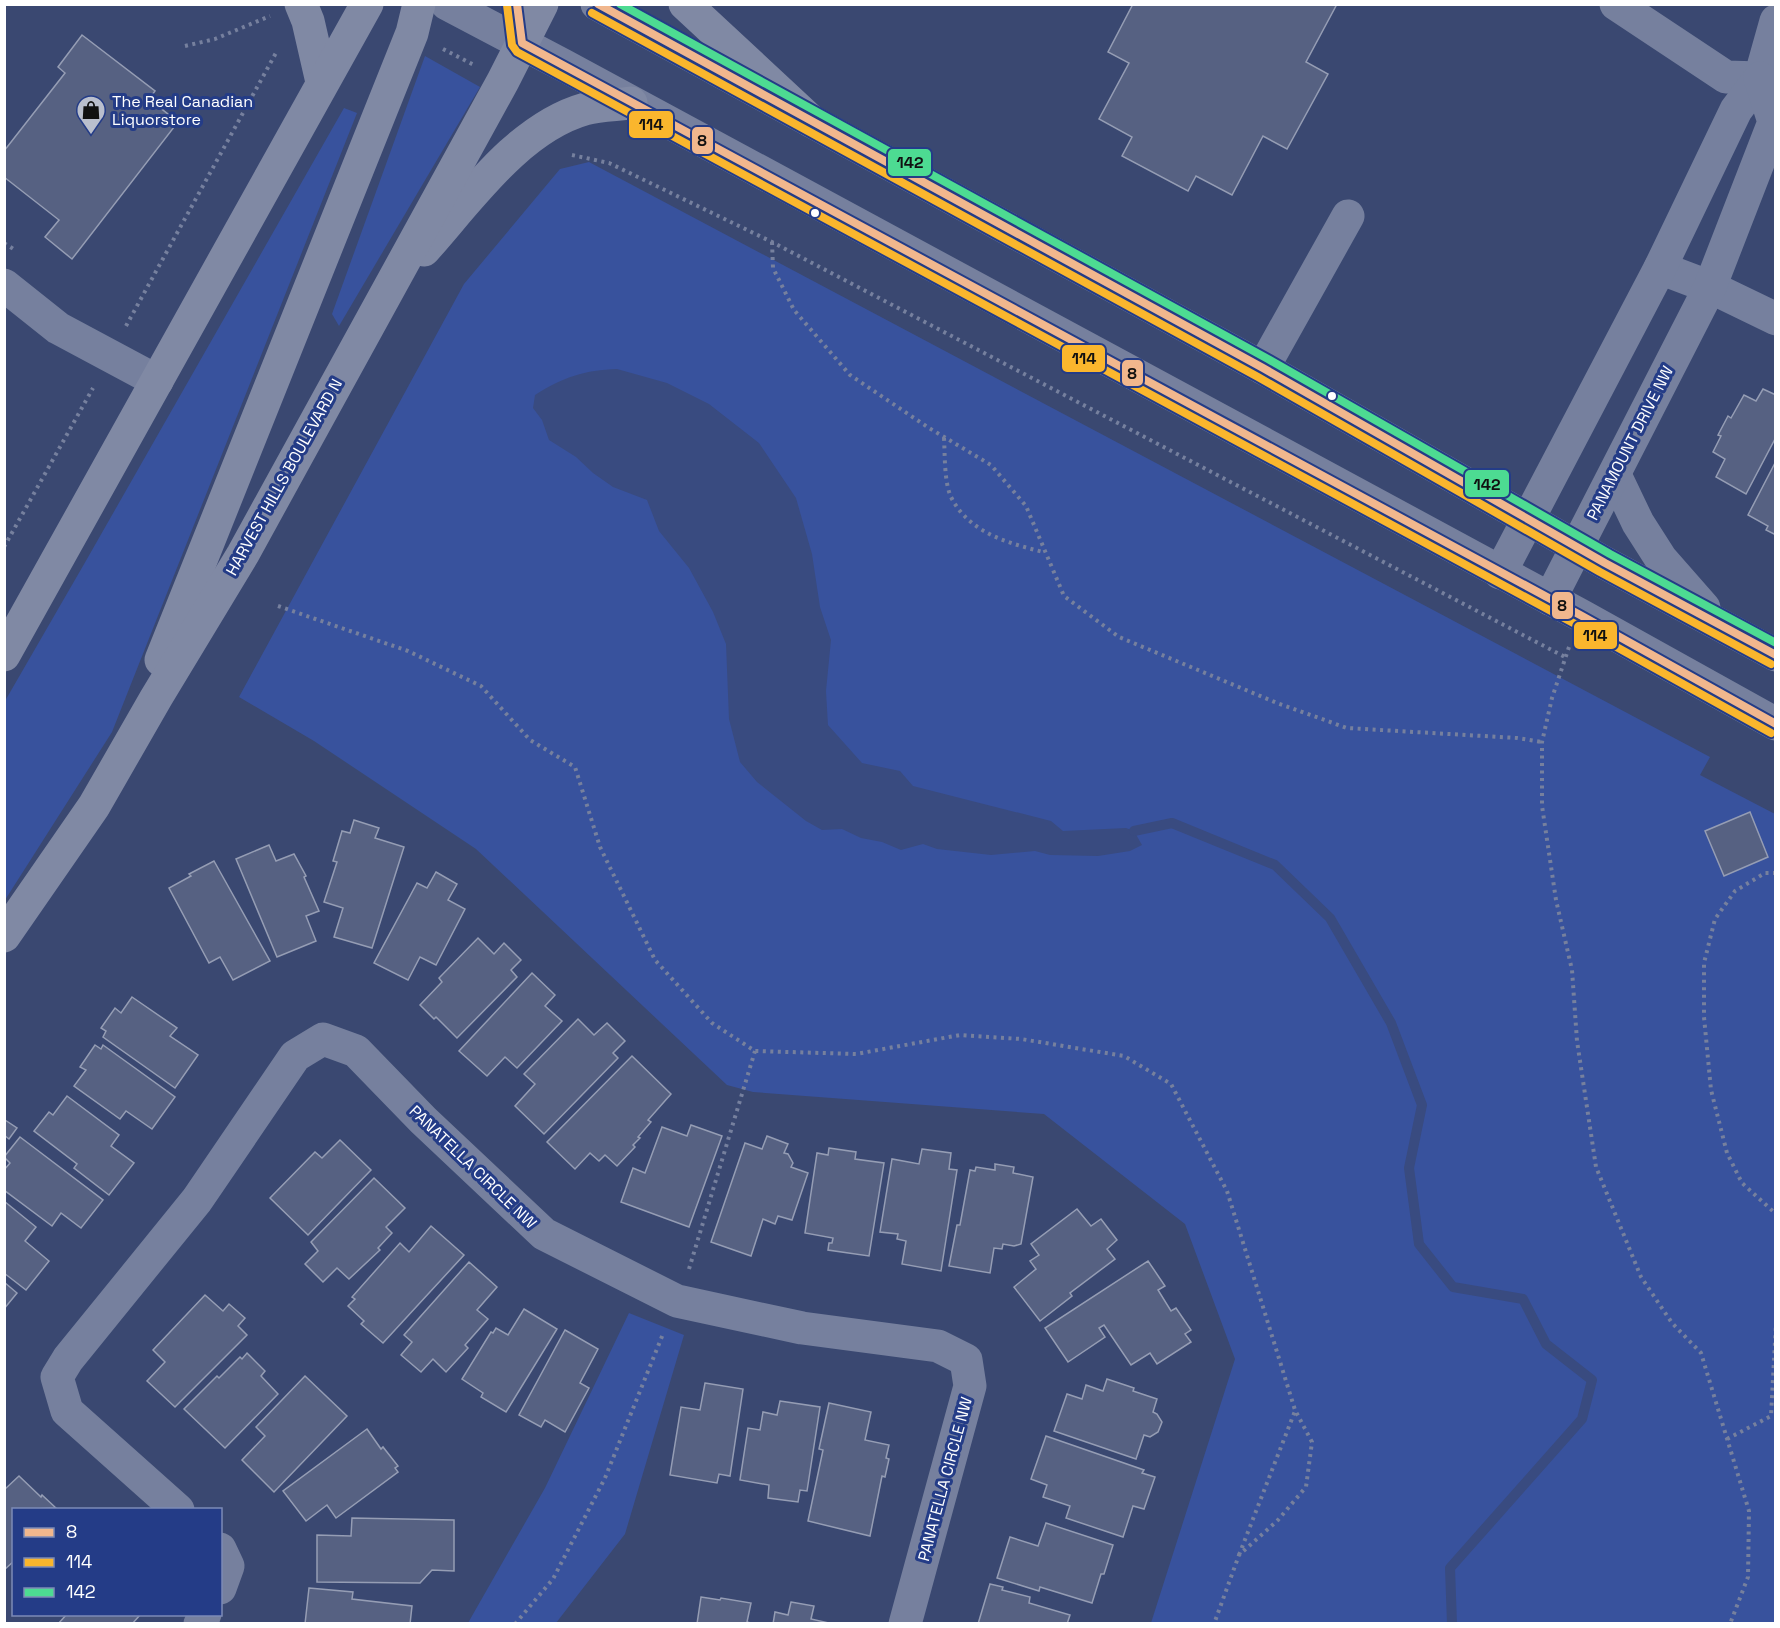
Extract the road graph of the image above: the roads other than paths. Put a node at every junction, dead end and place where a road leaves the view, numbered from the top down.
1 (367, 4) edge
2 (419, 4) edge
3 (447, 4) edge
4 (517, 4) edge
5 (542, 4) edge
6 (597, 4) edge
7 (685, 4) edge
8 (1616, 4) edge
9 (287, 10) edge
10 (1776, 21) edge
11 (522, 43) junction
12 (1760, 78) junction
13 (322, 82) junction
14 (631, 103) junction
15 (811, 121) junction
16 (1348, 216) dead end
17 (1660, 268) junction
18 (4, 285) edge
19 (1710, 287) junction
20 (380, 302) junction
21 (1776, 319) edge
22 (1263, 368) junction
23 (157, 381) junction
24 (1616, 475) junction
25 (1527, 519) junction
26 (1577, 547) junction
27 (1500, 573) junction
28 (1550, 599) junction
29 (1717, 623) junction
30 (4, 655) edge
31 (1776, 655) edge
32 (1776, 724) edge
33 (125, 751) junction
34 (4, 936) edge
35 (177, 1508) edge
36 (222, 1553) edge
37 (222, 1582) edge
38 (905, 1623) edge

1 - 13 main road
2 - 33 main road
3 - 11 street
4 - 11 main road
5 - 11 main road, HARVEST HILLS BOULEVARD N
6 - 15 street
7 - 15 main road
8 - 12 street
9 - 13 main road
10 - 12 street
11 - 14 street
11 - 20 main road, HARVEST HILLS BOULEVARD N
12 - 17 street
12 - 19 street, PANAMOUNT DRIVE NW
13 - 23 main road
14 - 20 main road
14 - 27 street
15 - 22 street
16 - 22 street
17 - 19 street
17 - 25 street
18 - 23 street
19 - 21 street
19 - 24 street, PANAMOUNT DRIVE NW
20 - 33 main road, HARVEST HILLS BOULEVARD N
22 - 25 street
23 - 30 main road
24 - 26 street, PANAMOUNT DRIVE NW
24 - 29 street
25 - 26 street
25 - 27 street
26 - 28 street, PANAMOUNT DRIVE NW
26 - 29 street
27 - 28 street
28 - 32 street
29 - 31 street
33 - 34 main road, HARVEST HILLS BOULEVARD N
35 - 38 street, PANATELLA CIRCLE NW
36 - 37 street

